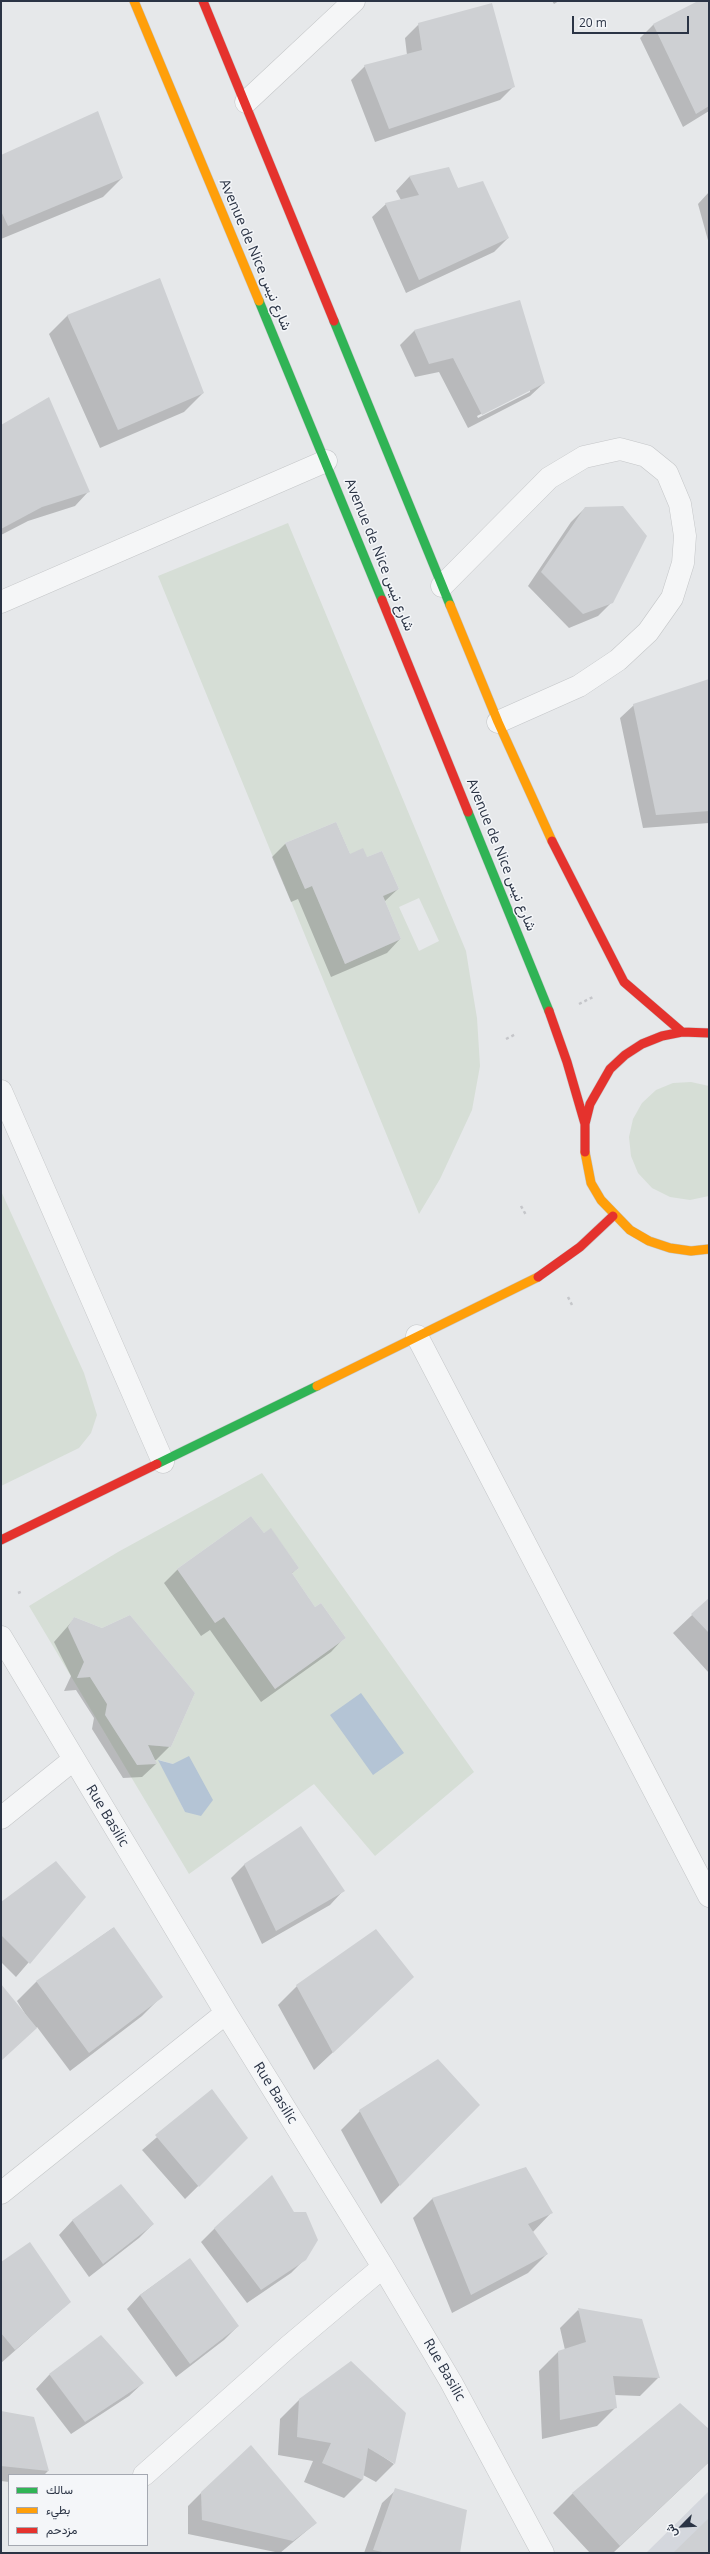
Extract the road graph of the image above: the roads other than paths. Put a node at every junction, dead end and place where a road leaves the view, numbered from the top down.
1 (134, 1) edge
2 (203, 1) edge
3 (354, 1) edge
4 (246, 102) junction
5 (326, 461) junction
6 (442, 586) junction
7 (1, 602) edge
8 (498, 722) junction
9 (682, 1032) junction
10 (709, 1033) edge
11 (1, 1091) edge
12 (585, 1124) junction
13 (613, 1216) junction
14 (709, 1249) edge
15 (692, 1251) junction
16 (709, 1256) edge
17 (417, 1336) junction
18 (163, 1462) junction
19 (1, 1540) edge
20 (1, 1637) edge
21 (73, 1760) junction
22 (1, 1818) edge
23 (709, 1896) edge
24 (226, 2013) junction
25 (1, 2194) edge
26 (383, 2267) junction
27 (145, 2474) edge
28 (543, 2553) edge

1 - 5 street, Avenue de Nice شارع نيس
2 - 4 street
3 - 4 street
4 - 6 street
5 - 7 street
5 - 12 street, Avenue de Nice شارع نيس
6 - 8 street
6 - 8 street
8 - 9 street
9 - 10 street
9 - 12 street
11 - 18 street
12 - 13 street
13 - 15 street
13 - 17 street
14 - 15 street
15 - 16 street
17 - 18 street
17 - 23 street
18 - 19 street
20 - 21 street, Rue Basilic
21 - 22 street
21 - 24 street, Rue Basilic
24 - 25 street
24 - 26 street, Rue Basilic
26 - 27 street
26 - 28 street, Rue Basilic

